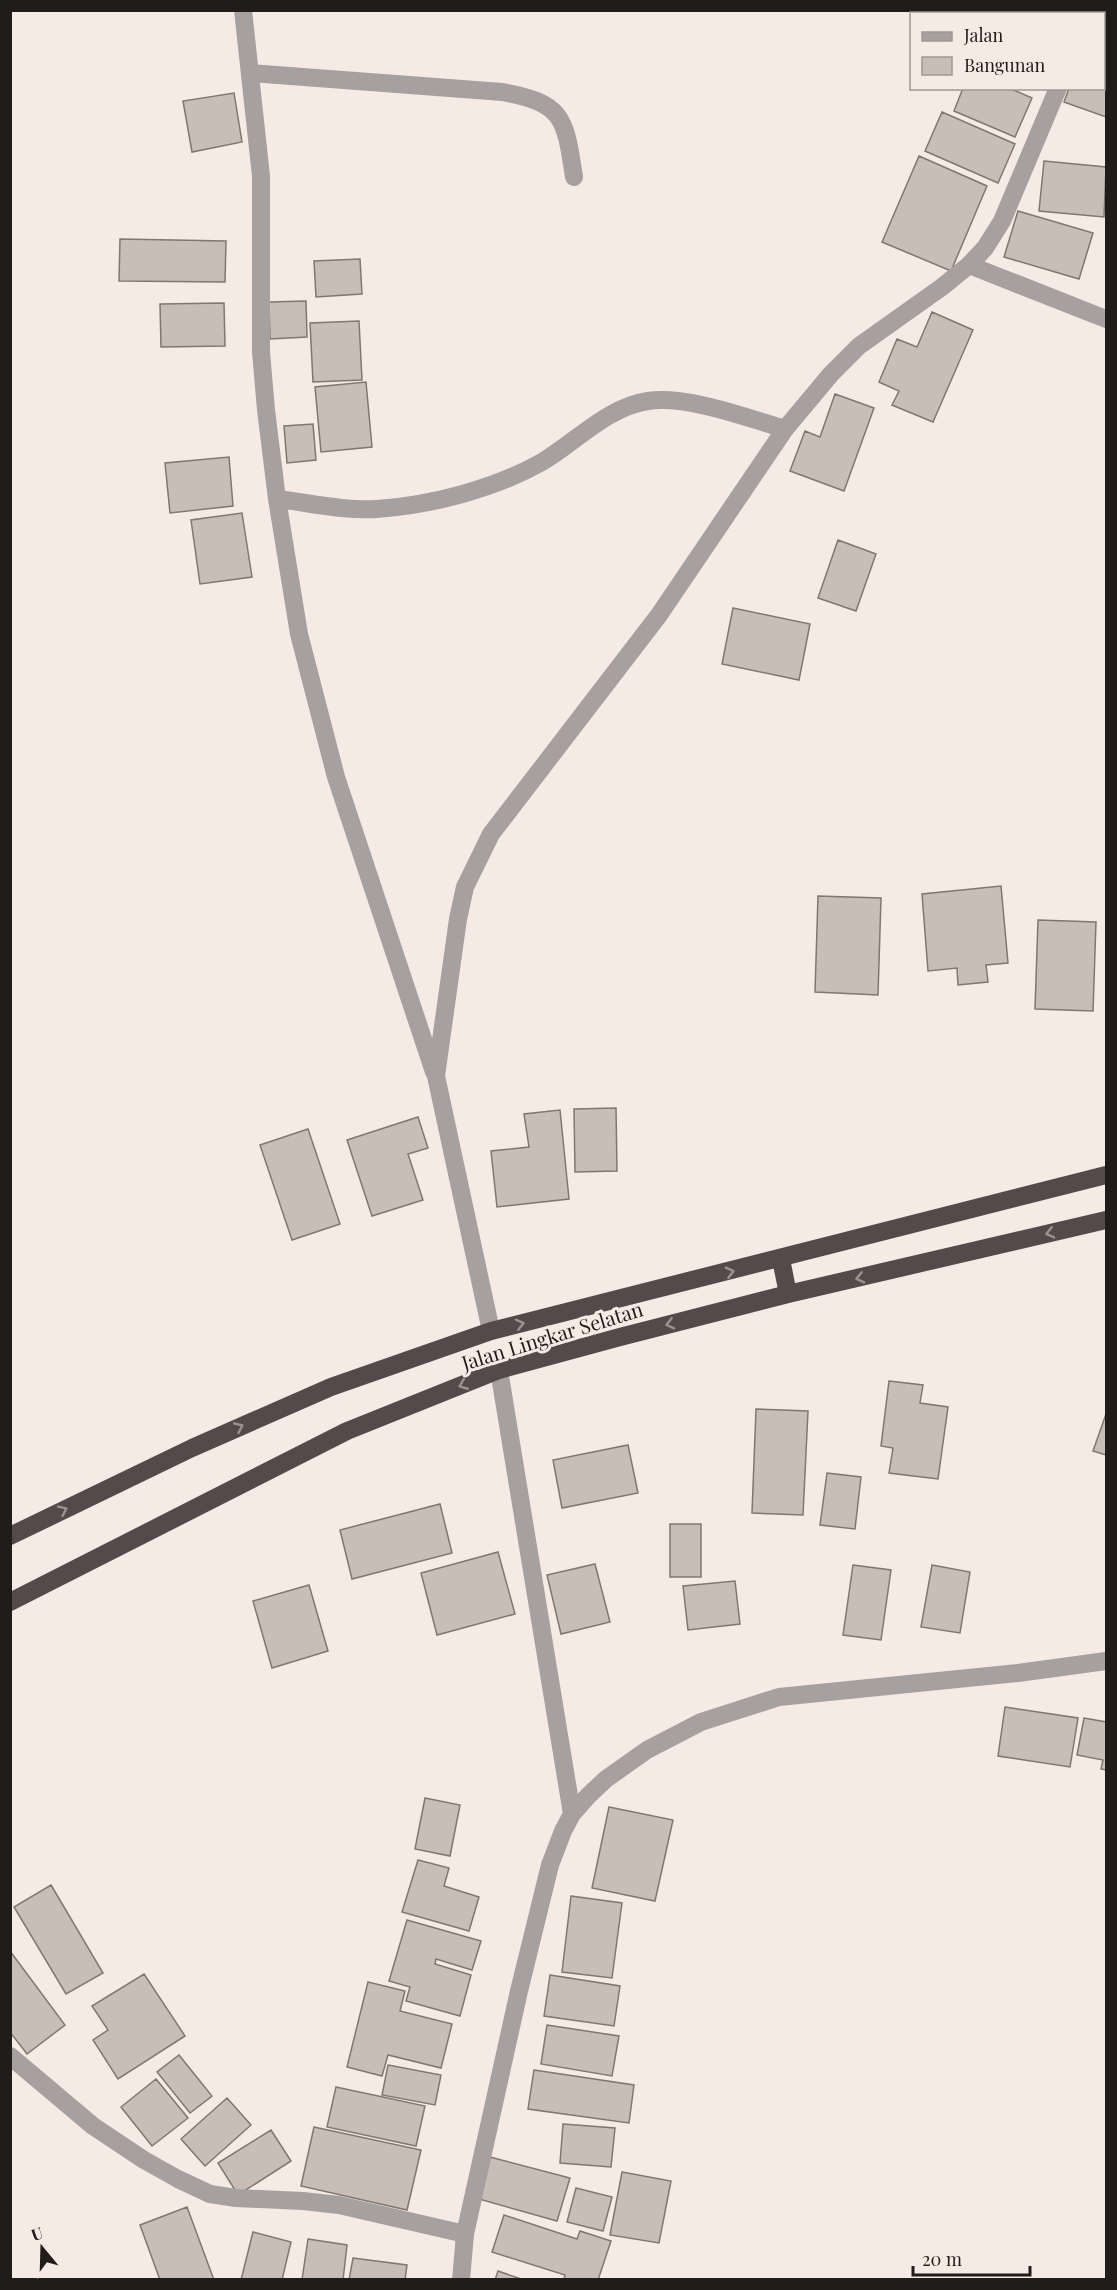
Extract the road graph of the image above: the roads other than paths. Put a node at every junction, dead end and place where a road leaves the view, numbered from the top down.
1 (243, 10) edge
2 (250, 73) junction
3 (1057, 90) edge
4 (574, 177) dead end
5 (969, 265) junction
6 (1107, 319) edge
7 (785, 429) junction
8 (278, 499) junction
9 (436, 1076) junction
10 (1107, 1175) edge
11 (1107, 1220) edge
12 (781, 1259) junction
13 (788, 1294) junction
14 (491, 1331) junction
15 (499, 1370) junction
16 (10, 1536) edge
17 (10, 1602) edge
18 (1107, 1661) edge
19 (572, 1814) junction
20 (10, 2056) edge
21 (465, 2234) junction
22 (461, 2280) edge

1 - 2 street
2 - 4 street
2 - 8 street
3 - 5 street
5 - 6 street
5 - 7 street
7 - 8 street
7 - 9 street
8 - 9 street
9 - 14 street
10 - 12 highway, Jalan Lingkar Selatan
11 -> 13 highway, Jalan Lingkar Selatan
12 - 13 highway
14 -> 12 highway, Jalan Lingkar Selatan
13 -> 15 highway, Jalan Lingkar Selatan
16 -> 14 highway, Jalan Lingkar Selatan
15 -> 17 highway, Jalan Lingkar Selatan
15 - 19 street
18 - 19 street
19 - 21 street
20 - 21 street
21 - 22 street

